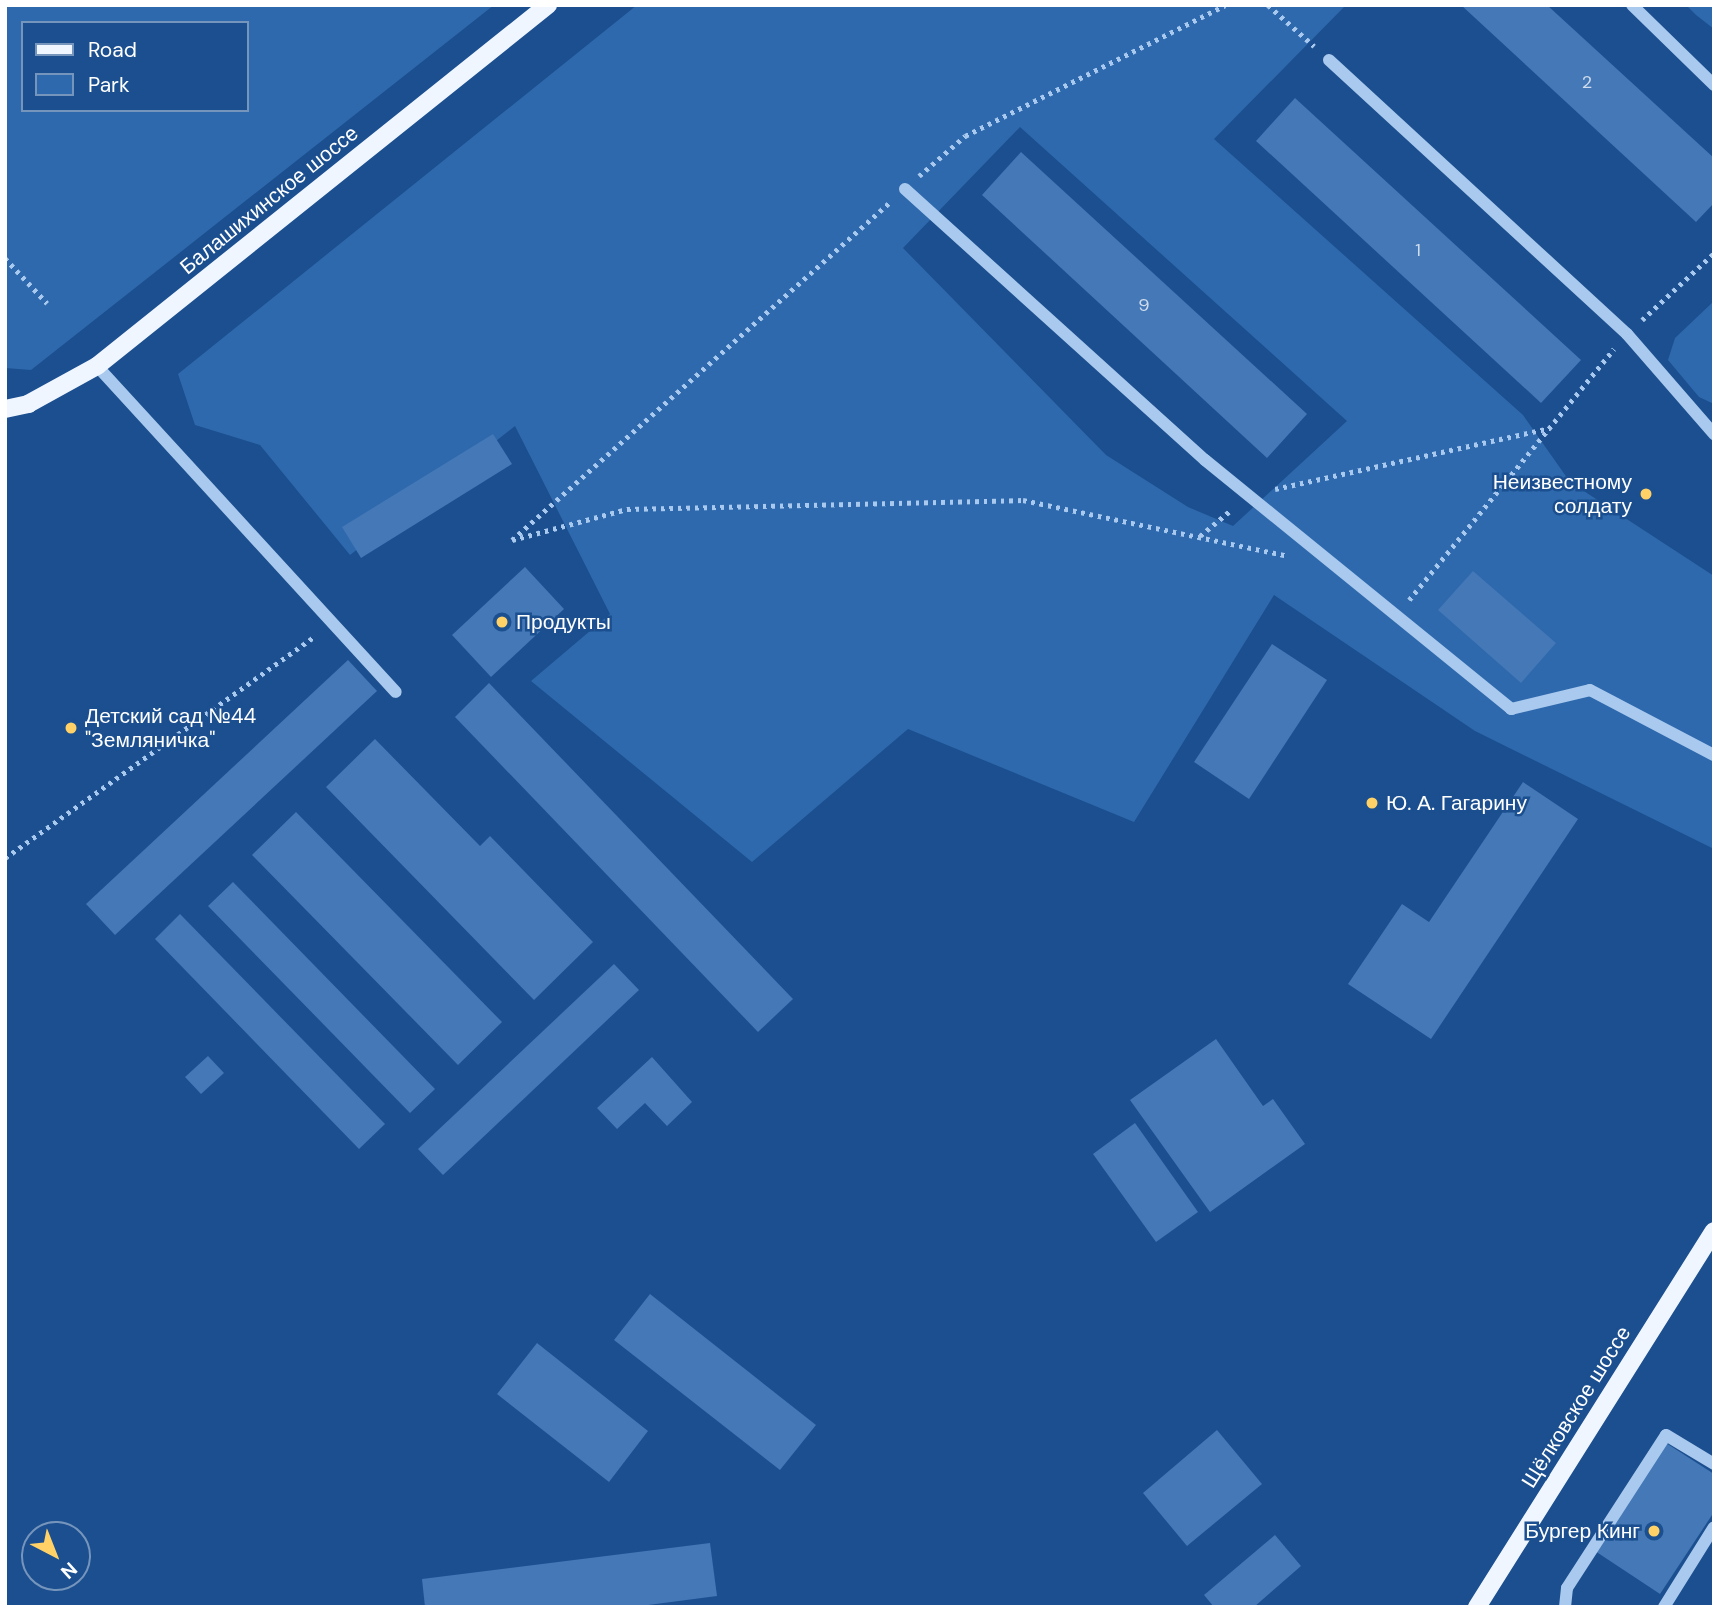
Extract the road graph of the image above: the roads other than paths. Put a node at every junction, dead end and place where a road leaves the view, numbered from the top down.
1 (548, 5) edge
2 (1632, 5) edge
3 (1329, 60) road end
4 (1714, 85) edge
5 (905, 189) road end
6 (97, 366) junction
7 (5, 409) edge
8 (1714, 435) edge
9 (396, 692) dead end
10 (1714, 755) edge
11 (1714, 1231) edge
12 (1714, 1464) edge
13 (1714, 1527) edge
14 (1477, 1607) edge
15 (1565, 1607) edge
16 (1664, 1607) edge

1 - 6 main road, Балашихинское шоссе
2 - 4 lane
3 - 8 lane
5 - 10 lane
6 - 7 main road, Балашихинское шоссе
6 - 9 lane
11 - 14 main road, Щёлковское шоссе
12 - 15 lane
13 - 16 lane

